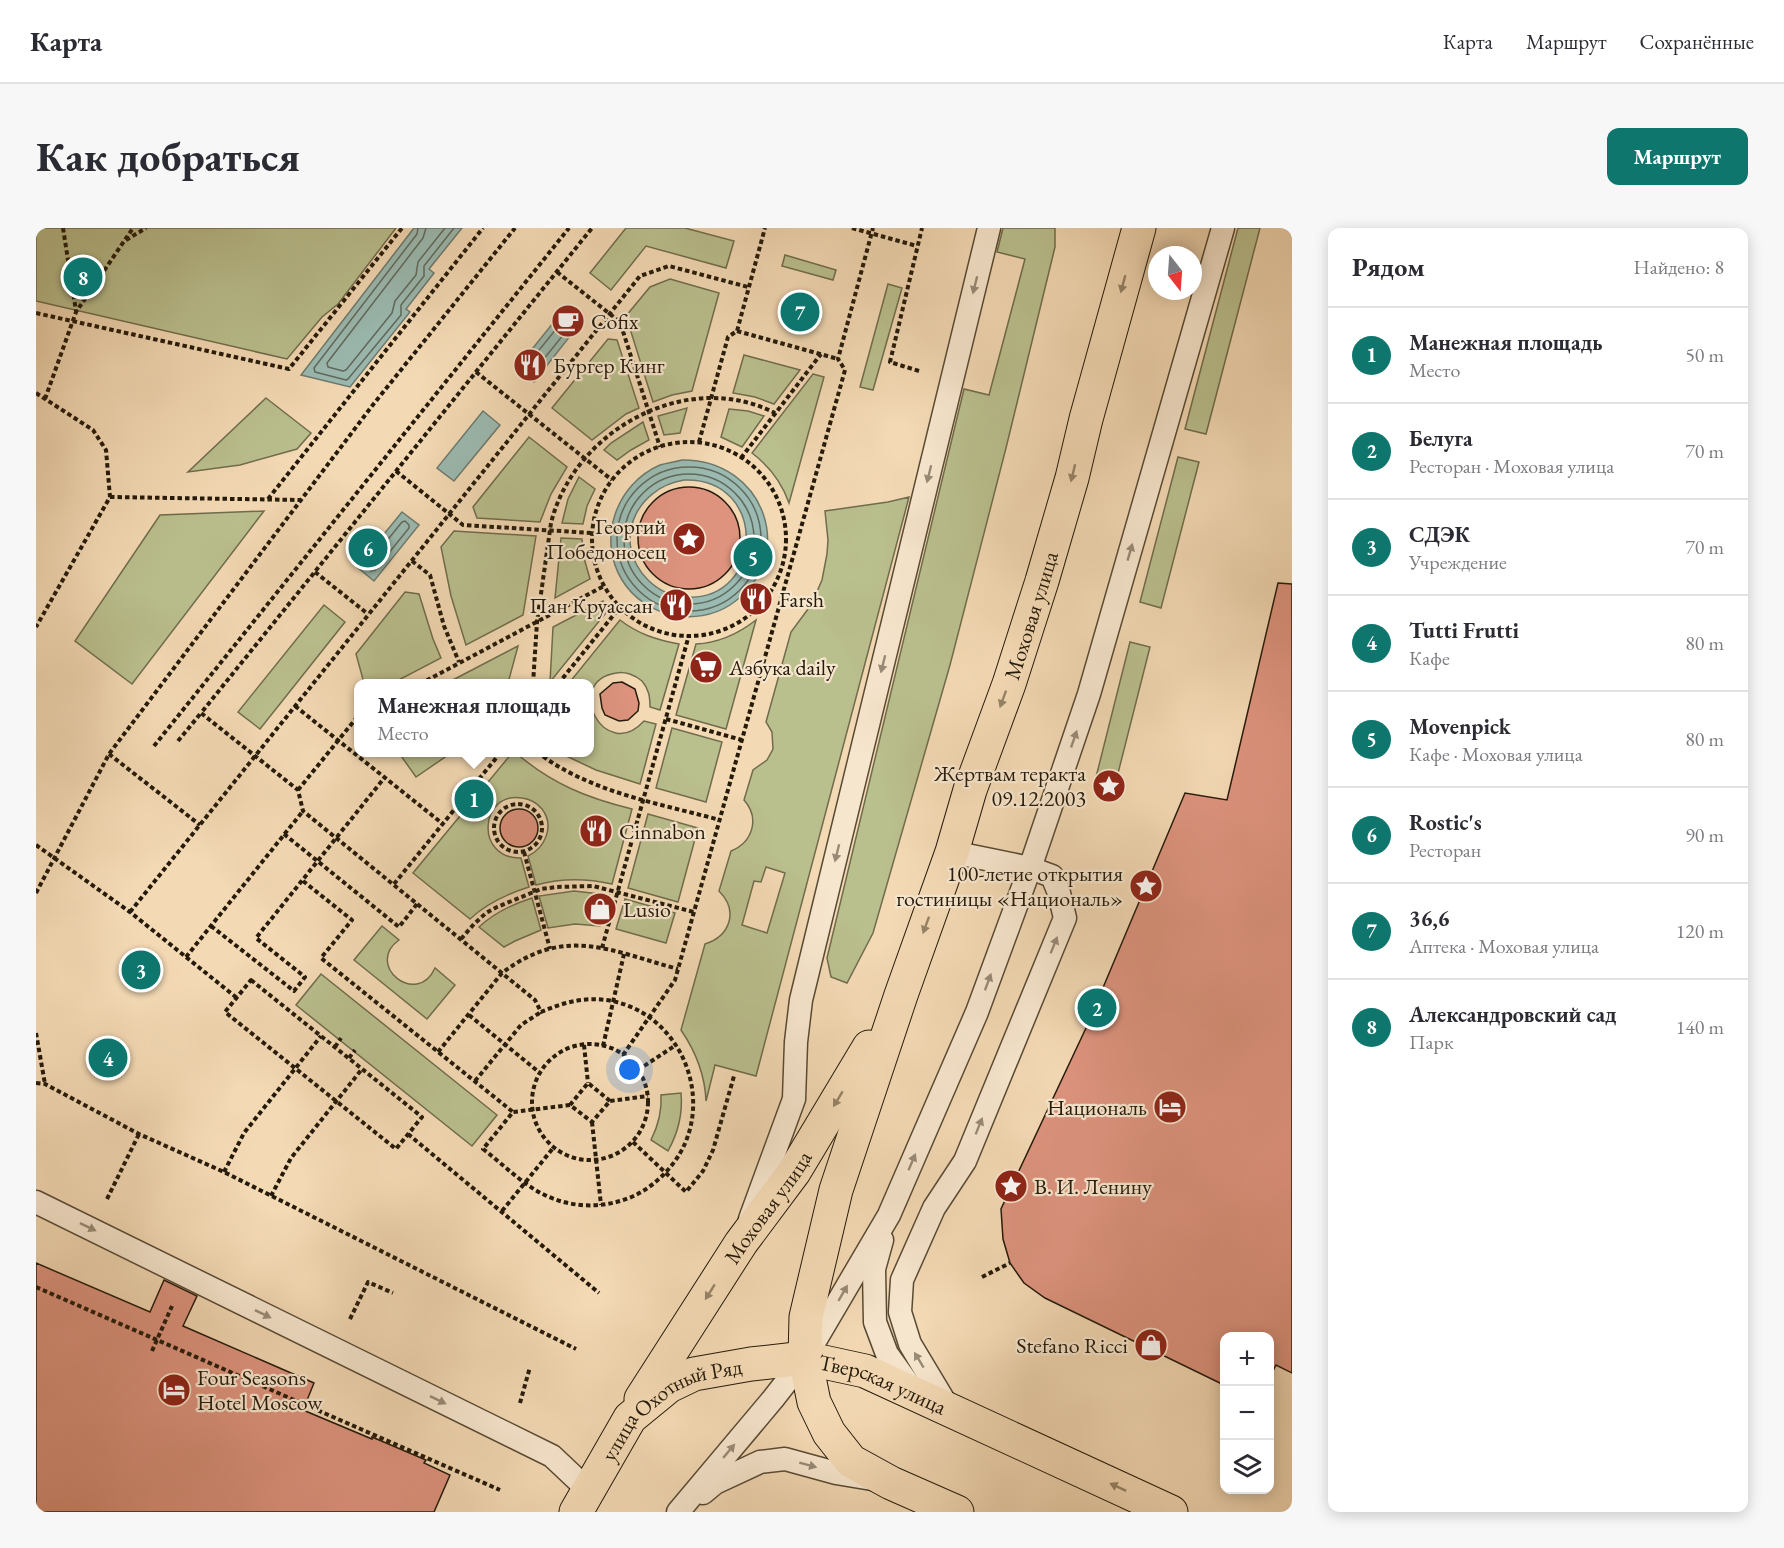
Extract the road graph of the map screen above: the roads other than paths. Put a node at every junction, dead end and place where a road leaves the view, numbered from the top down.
1 (989, 228) edge
2 (1139, 228) edge
3 (1223, 228) edge
4 (952, 852) junction
5 (1030, 868) junction
6 (901, 994) junction
7 (36, 1202) edge
8 (888, 1215) junction
9 (741, 1243) junction
10 (805, 1358) junction
11 (916, 1394) junction
12 (950, 1410) junction
13 (630, 1418) junction
14 (891, 1483) junction
15 (582, 1501) edge
16 (680, 1512) edge
17 (957, 1512) edge
18 (1171, 1512) edge

1 -> 9 lane
2 -> 4 main road, Моховая улица
5 -> 3 lane
4 - 5 lane
4 -> 6 main road, Моховая улица
8 -> 5 lane
12 -> 5 lane
6 -> 9 main road, Моховая улица
6 - 10 main road, Моховая улица
7 -> 15 lane
10 -> 8 lane
8 - 11 lane
9 -> 13 main road, Моховая улица
10 - 11 main road, Тверская улица
10 - 13 main road, улица Охотный Ряд
10 - 14 main road, Тверская улица
16 -> 10 lane
11 - 12 main road, Тверская улица
18 -> 12 main road, Тверская улица
13 - 15 main road, улица Охотный Ряд
16 -> 14 lane
14 - 17 main road, Тверская улица

